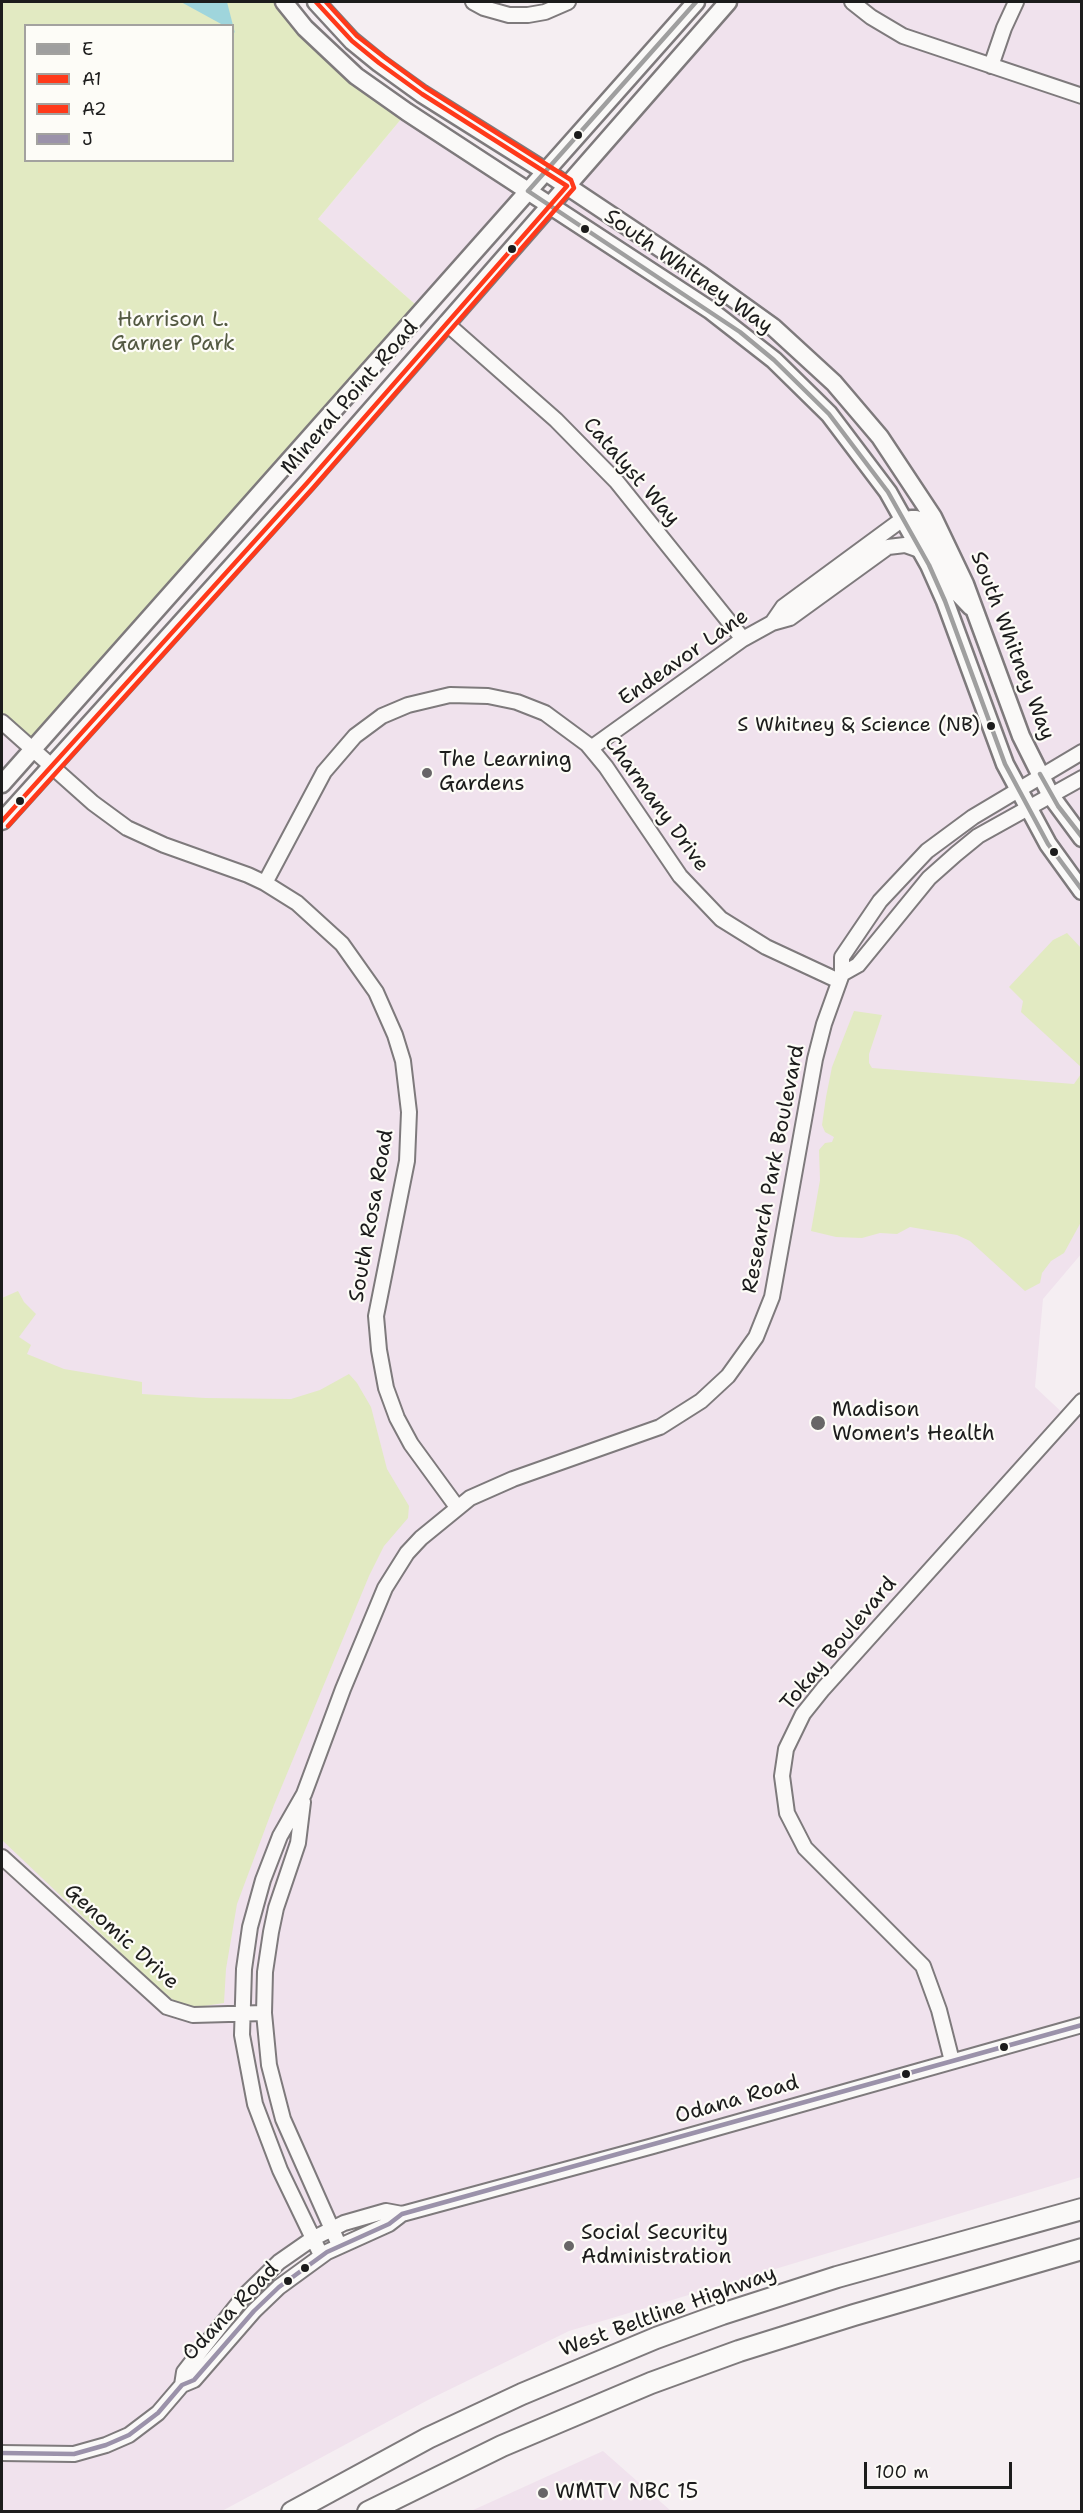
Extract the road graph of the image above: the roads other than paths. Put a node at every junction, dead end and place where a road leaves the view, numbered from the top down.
1 (284, 2) edge
2 (316, 2) edge
3 (473, 2) edge
4 (568, 2) edge
5 (696, 2) edge
6 (728, 2) edge
7 (852, 2) edge
8 (1016, 2) edge
9 (991, 66) junction
10 (1082, 96) edge
11 (546, 172) junction
12 (567, 186) junction
13 (528, 192) junction
14 (550, 205) junction
15 (446, 323) junction
16 (904, 518) junction
17 (922, 551) junction
18 (978, 614) junction
19 (772, 623) junction
20 (743, 639) junction
21 (2, 722) edge
22 (591, 748) junction
23 (32, 750) junction
24 (1082, 752) edge
25 (50, 766) junction
26 (1042, 777) junction
27 (1082, 778) edge
28 (2, 784) edge
29 (1019, 791) junction
30 (1052, 796) junction
31 (1029, 808) junction
32 (2, 820) edge
33 (1082, 838) edge
34 (266, 883) junction
35 (1082, 891) edge
36 (841, 978) junction
37 (1082, 1401) edge
38 (457, 1507) junction
39 (304, 1794) junction
40 (2, 1857) edge
41 (264, 2013) junction
42 (242, 2014) junction
43 (1082, 2025) edge
44 (952, 2061) junction
45 (1082, 2209) edge
46 (402, 2214) junction
47 (332, 2228) junction
48 (312, 2239) junction
49 (339, 2245) junction
50 (1082, 2249) edge
51 (321, 2255) junction
52 (183, 2385) junction
53 (2, 2453) edge
54 (291, 2511) edge
55 (368, 2511) edge

1 - 13 main road, South Whitney Way
2 - 11 main road, South Whitney Way
3 - 4 street
5 - 11 main road, Mineral Point Road
6 - 12 main road, Mineral Point Road
7 - 9 street
8 - 9 street
9 - 10 street
11 - 12 main road, South Whitney Way
11 - 13 main road, Mineral Point Road
12 - 14 main road, Mineral Point Road
12 - 18 main road, South Whitney Way
13 - 14 main road, South Whitney Way
13 - 23 main road, Mineral Point Road
14 - 15 main road, Mineral Point Road
14 - 16 main road, South Whitney Way
15 - 20 street, Catalyst Way
15 - 25 main road, Mineral Point Road
16 - 17 main road, South Whitney Way
16 - 18 main road
16 - 19 street, Endeavor Lane
17 - 19 street, Endeavor Lane
17 - 29 main road, South Whitney Way
18 - 26 main road, South Whitney Way
19 - 20 street, Endeavor Lane
20 - 22 street, Endeavor Lane
21 - 23 street, South Rosa Road
22 - 34 street, Charmany Drive
22 - 36 street, Charmany Drive
23 - 25 street, South Rosa Road
23 - 28 main road, Mineral Point Road
24 - 26 street, Research Park Boulevard
25 - 32 main road, Mineral Point Road
25 - 34 street, South Rosa Road
26 - 29 street, Research Park Boulevard
26 - 30 main road, South Whitney Way
27 - 30 street
29 - 31 main road, South Whitney Way
29 - 36 street, Research Park Boulevard
30 - 31 street
30 - 33 main road, South Whitney Way
31 - 35 main road, South Whitney Way
31 - 36 street
34 - 38 street, South Rosa Road
36 - 38 street, Research Park Boulevard
37 - 44 street, Tokay Boulevard
38 - 39 street, Research Park Boulevard
39 - 41 street, Research Park Boulevard
39 - 42 street, Research Park Boulevard
40 - 42 street, Genomic Drive
41 - 42 street, Genomic Drive
41 - 47 street, Research Park Boulevard
42 - 48 street, Research Park Boulevard
43 - 44 street, Odana Road
44 - 46 street, Odana Road
45 - 54 highway, West Beltline Highway
46 - 47 street, Odana Road
46 - 49 street, Odana Road
47 - 48 street, Odana Road
47 - 49 street, Research Park Boulevard
48 - 51 street, Research Park Boulevard
48 - 52 street, Odana Road
49 - 51 street, Odana Road
50 - 55 highway
51 - 52 street, Odana Road
52 - 53 street, Odana Road

